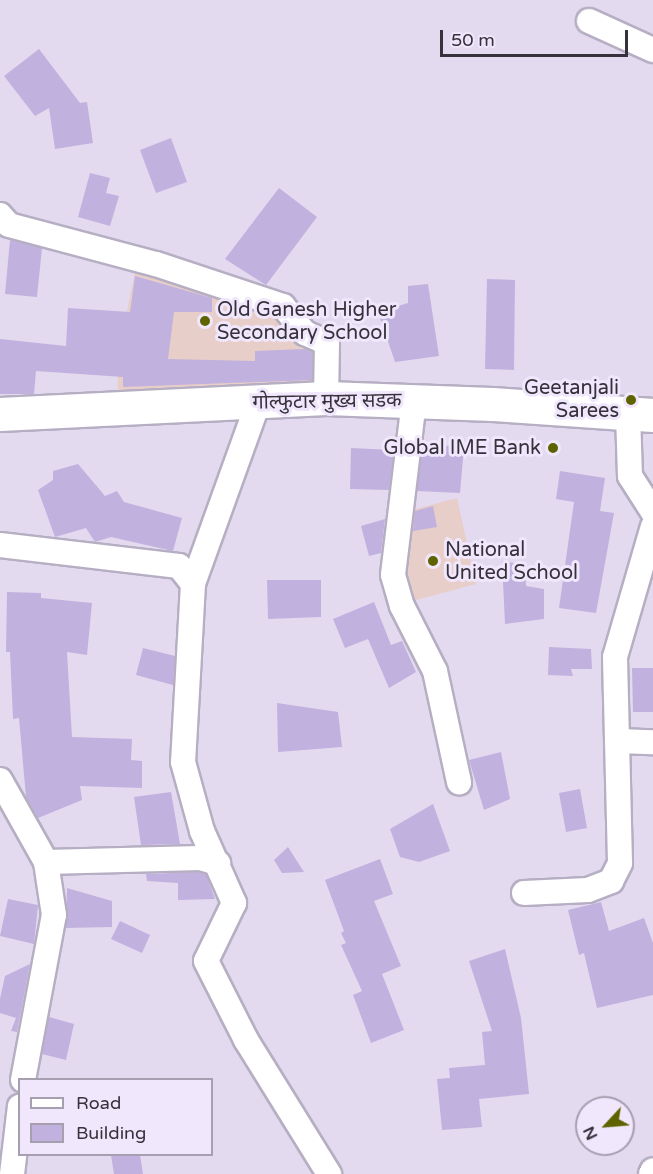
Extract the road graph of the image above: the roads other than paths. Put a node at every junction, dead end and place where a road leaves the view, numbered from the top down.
1 (589, 21) dead end
2 (653, 50) edge
3 (0, 215) edge
4 (326, 398) junction
5 (414, 401) junction
6 (258, 403) junction
7 (0, 414) edge
8 (641, 414) edge
9 (653, 512) edge
10 (653, 526) edge
11 (0, 545) edge
12 (193, 584) junction
13 (617, 741) junction
14 (653, 742) edge
15 (0, 780) edge
16 (459, 782) dead end
17 (46, 862) junction
18 (218, 864) junction
19 (524, 893) dead end
20 (23, 1078) edge
21 (18, 1123) edge
22 (653, 1170) edge
23 (12, 1174) edge
24 (328, 1174) edge
25 (651, 1174) edge

1 - 2 street
3 - 4 street
4 - 5 main road, गोल्फुटार मुख्य सडक
4 - 6 main road, गोल्फुटार मुख्य सडक
5 - 8 main road, गोल्फुटार मुख्य सडक
5 - 16 street
6 - 7 main road, गोल्फुटार मुख्य सडक
6 - 12 street
8 - 9 street
10 - 13 street
11 - 12 street
12 - 18 street
13 - 14 street
13 - 19 street
15 - 17 street
17 - 18 street
17 - 20 street
18 - 24 street
21 - 23 street
22 - 25 street

